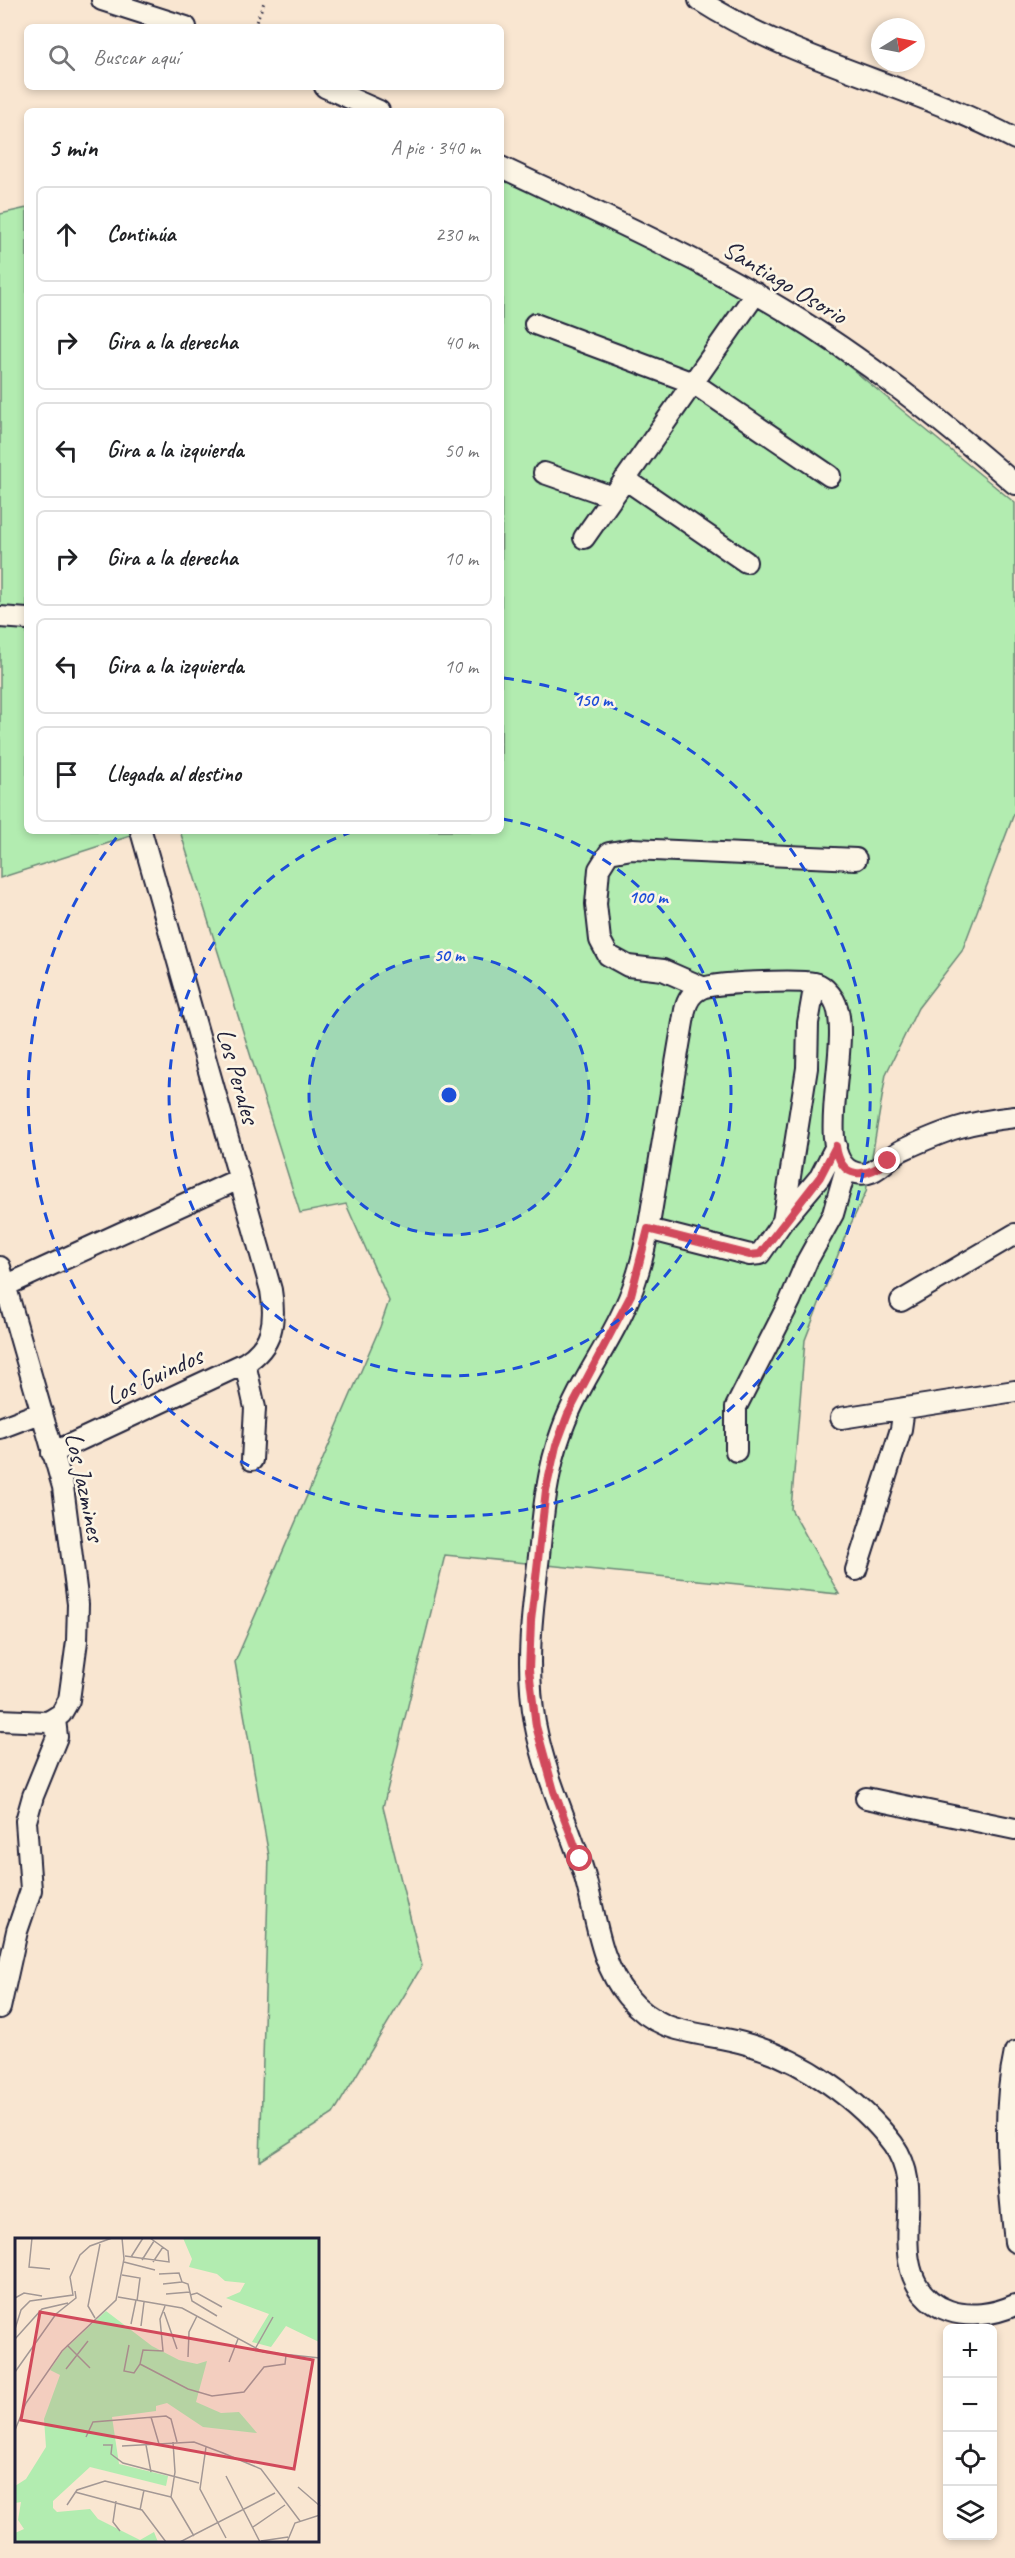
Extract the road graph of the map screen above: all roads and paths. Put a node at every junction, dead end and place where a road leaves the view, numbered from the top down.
1 (102, 0) edge
2 (265, 0) edge
3 (699, 0) edge
4 (177, 24) edge
5 (255, 24) edge
6 (332, 90) edge
7 (372, 108) edge
8 (1015, 139) edge
9 (504, 168) edge
10 (756, 293) junction
11 (535, 324) dead end
12 (693, 383) junction
13 (544, 473) dead end
14 (830, 476) dead end
15 (625, 479) junction
16 (1015, 484) edge
17 (613, 497) junction
18 (584, 538) dead end
19 (746, 562) dead end
20 (0, 617) edge
21 (24, 619) edge
22 (142, 834) edge
23 (856, 859) dead end
24 (815, 982) junction
25 (702, 987) junction
26 (1015, 1117) edge
27 (836, 1146) junction
28 (846, 1168) junction
29 (239, 1179) junction
30 (783, 1221) junction
31 (648, 1229) junction
32 (1015, 1234) edge
33 (2, 1277) edge
34 (900, 1301) dead end
35 (270, 1336) joint
36 (245, 1364) junction
37 (1015, 1391) edge
38 (904, 1408) junction
39 (42, 1412) junction
40 (841, 1418) dead end
41 (0, 1428) edge
42 (736, 1451) dead end
43 (52, 1453) junction
44 (252, 1460) dead end
45 (856, 1570) dead end
46 (55, 1719) junction
47 (0, 1720) edge
48 (866, 1798) dead end
49 (1015, 1829) edge
50 (0, 2008) edge
51 (1015, 2052) edge
52 (1015, 2242) edge
53 (1015, 2305) edge

1 - 4 street
2 - 5 path
3 - 8 street
6 - 7 street
9 - 10 street, Santiago Osorio
10 - 12 street
10 - 16 street, Santiago Osorio
11 - 12 street
12 - 14 street
12 - 15 street
13 - 17 street
15 - 17 street
15 - 19 street
17 - 18 street
20 - 21 street
22 - 29 street, Los Perales
23 - 25 street
24 - 25 street
24 - 27 street
24 - 30 street
25 - 31 street
26 - 28 street
27 - 28 street
27 - 30 street
28 - 42 street
29 - 33 street
29 - 35 street, Los Perales
30 - 31 street
31 - 53 street
32 - 34 street
33 - 39 street, Los Jazmines
35 - 36 street, Los Guindos
36 - 43 street, Los Guindos
36 - 44 street
37 - 38 street
38 - 40 street
38 - 45 street
39 - 41 street
39 - 43 street, Los Jazmines
43 - 46 street, Los Jazmines
46 - 47 street
46 - 50 street
48 - 49 street
51 - 52 street

